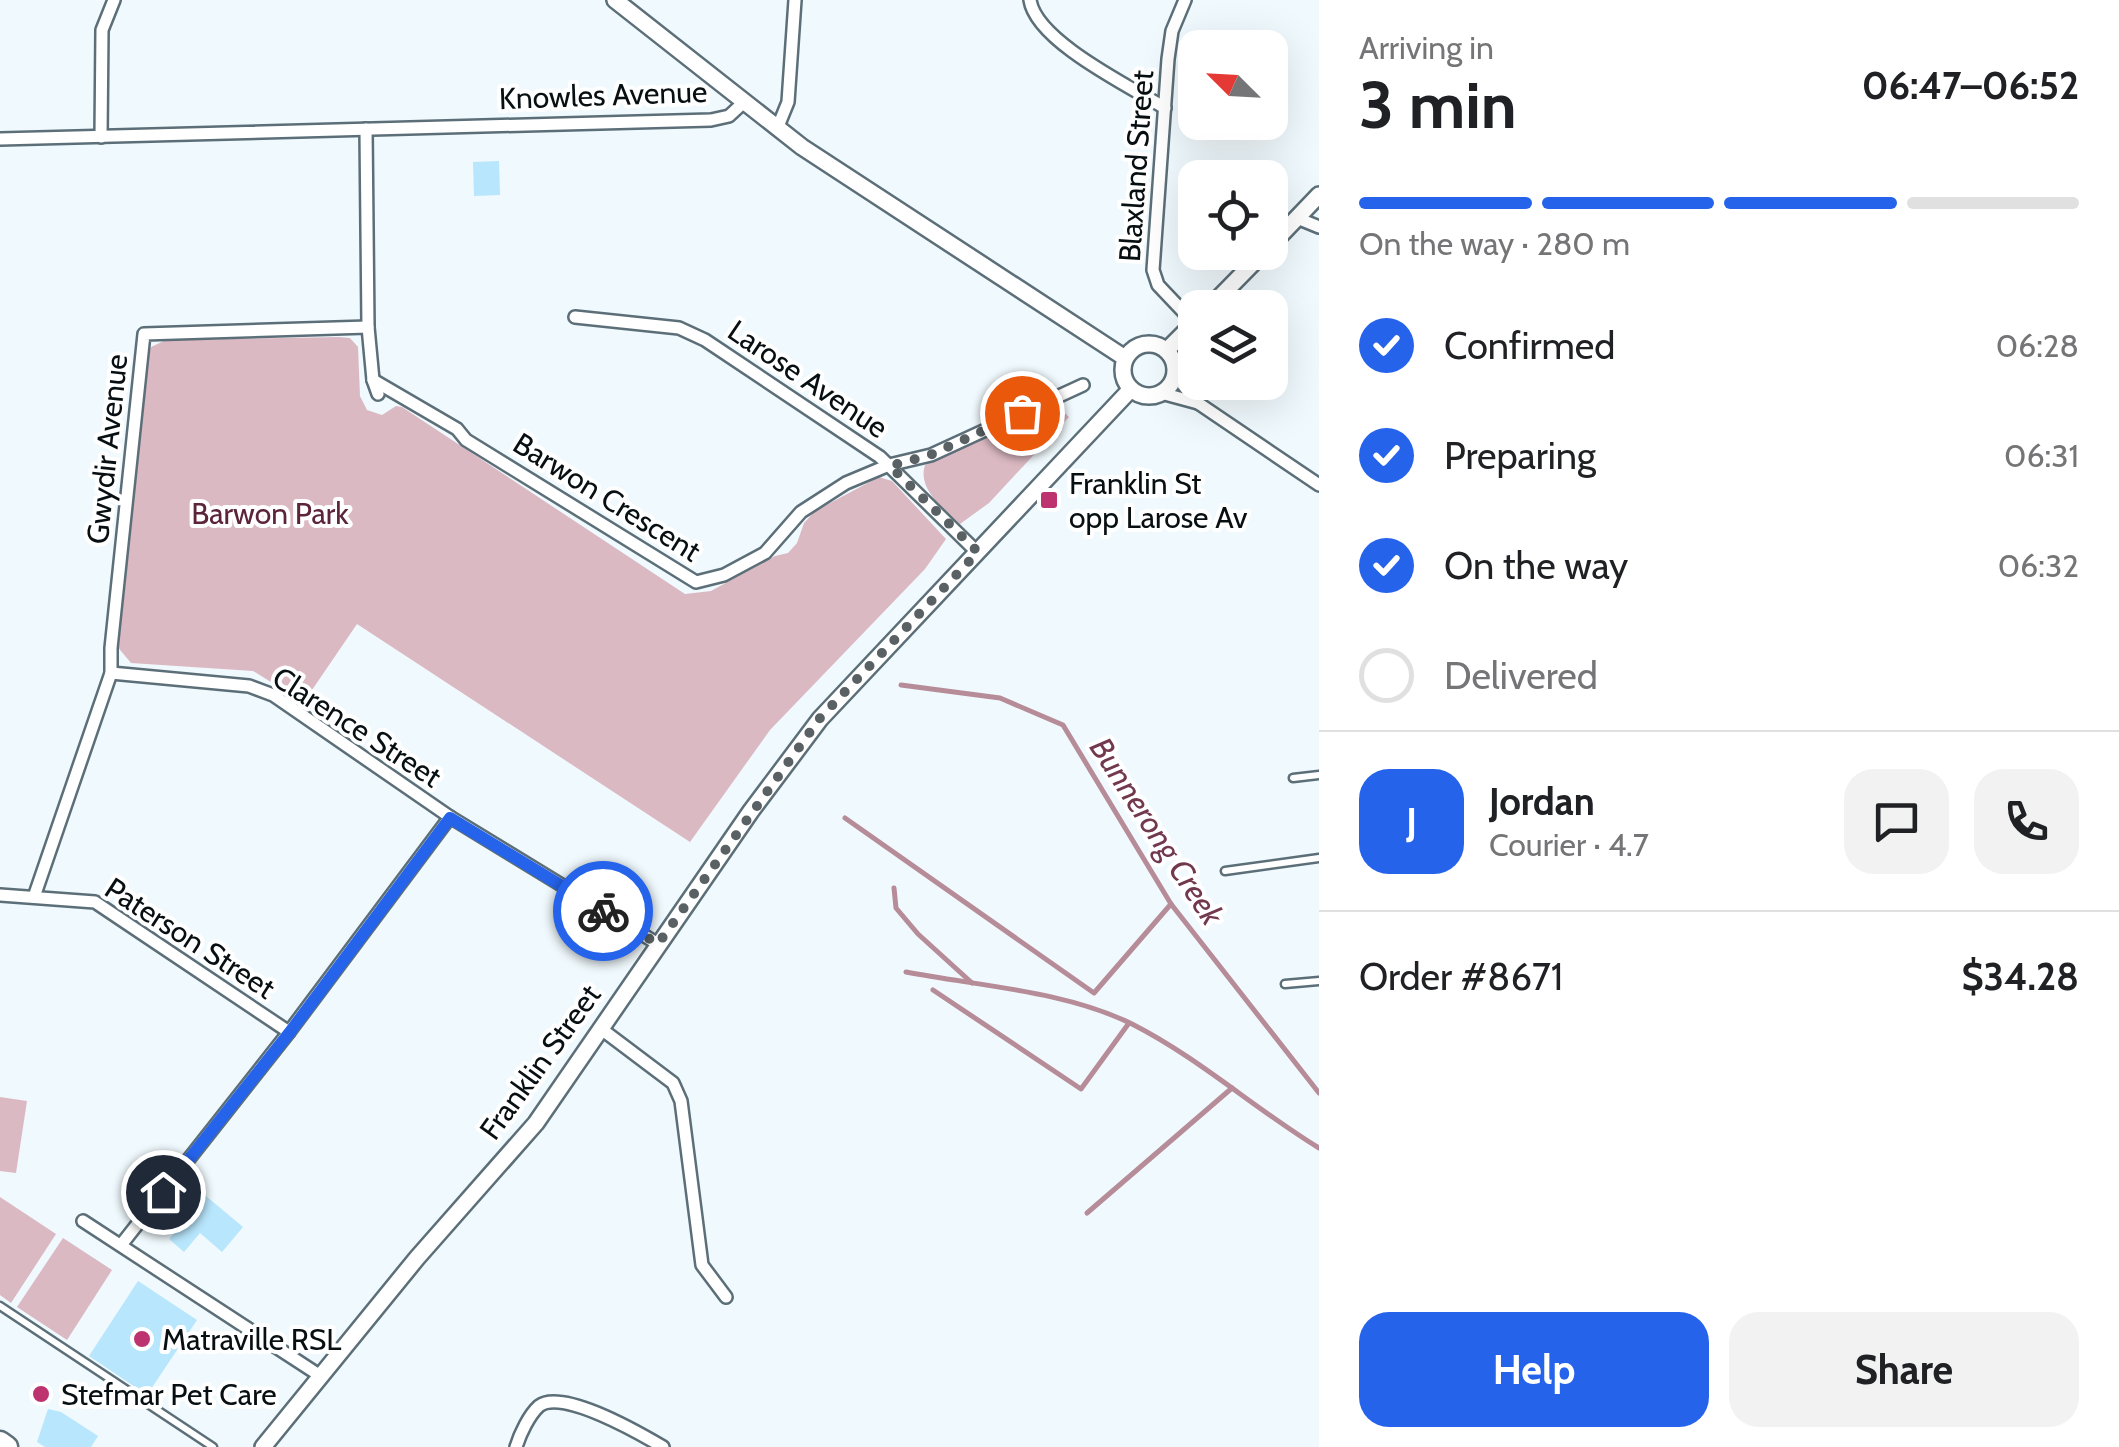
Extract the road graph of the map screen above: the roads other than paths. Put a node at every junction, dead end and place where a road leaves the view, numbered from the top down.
1 (114, 0) edge
2 (615, 0) edge
3 (795, 0) edge
4 (1030, 0) edge
5 (1185, 0) edge
6 (744, 103) junction
7 (1164, 108) junction
8 (776, 128) junction
9 (366, 129) junction
10 (101, 136) junction
11 (0, 139) edge
12 (1319, 195) edge
13 (1298, 218) junction
14 (1319, 227) edge
15 (1288, 228) edge
16 (1246, 270) edge
17 (1227, 290) edge
18 (1178, 304) edge
19 (575, 317) dead end
20 (368, 327) junction
21 (1178, 340) edge
22 (1168, 350) junction
23 (1125, 358) junction
24 (1175, 374) junction
25 (373, 380) junction
26 (1083, 385) dead end
27 (1131, 389) junction
28 (1161, 393) junction
29 (378, 394) dead end
30 (1198, 402) junction
31 (890, 466) junction
32 (1319, 485) edge
33 (978, 552) junction
34 (112, 673) junction
35 (1319, 775) edge
36 (1293, 778) dead end
37 (450, 818) junction
38 (1319, 858) edge
39 (1225, 871) dead end
40 (0, 895) edge
41 (34, 897) junction
42 (658, 944) junction
43 (1319, 981) edge
44 (1285, 984) dead end
45 (600, 1028) junction
46 (290, 1032) junction
47 (84, 1221) dead end
48 (121, 1245) junction
49 (726, 1296) dead end
50 (0, 1306) edge
51 (319, 1374) junction
52 (0, 1442) edge
53 (8, 1447) edge
54 (213, 1447) edge
55 (263, 1447) edge
56 (516, 1447) edge
57 (664, 1447) edge

1 - 10 street
2 - 6 street
3 - 8 street
4 - 7 street
5 - 7 street, Blaxland Street
6 - 8 street, Knowles Avenue
6 - 9 street, Knowles Avenue
7 - 18 street, Blaxland Street
8 - 23 street, Knowles Avenue
9 - 10 street, Knowles Avenue
9 - 20 street
10 - 11 street, Knowles Avenue
12 - 13 street
13 - 14 street
13 - 15 street
16 - 17 street
19 - 31 street, Larose Avenue
20 - 25 street
20 - 34 street, Gwydir Avenue
21 - 22 street
22 - 23 street
22 - 24 street
23 - 27 street
24 - 28 street
24 - 30 street
25 - 29 street
25 - 31 street, Barwon Crescent
26 - 31 street, Barwon Crescent
27 - 28 street
27 - 33 street, Franklin Street
28 - 30 street
30 - 32 street
31 - 33 street, Larose Avenue
33 - 42 street, Franklin Street
34 - 37 street, Clarence Street
34 - 41 street
35 - 36 lane
37 - 42 street, Clarence Street
37 - 46 street
38 - 39 lane
40 - 41 street, Paterson Street
41 - 46 street, Paterson Street
42 - 45 street, Franklin Street
43 - 44 lane
45 - 49 street
45 - 51 street, Franklin Street
46 - 48 street
47 - 48 street
48 - 51 street
50 - 54 lane
51 - 55 street, Franklin Street
52 - 53 main road
56 - 57 street

